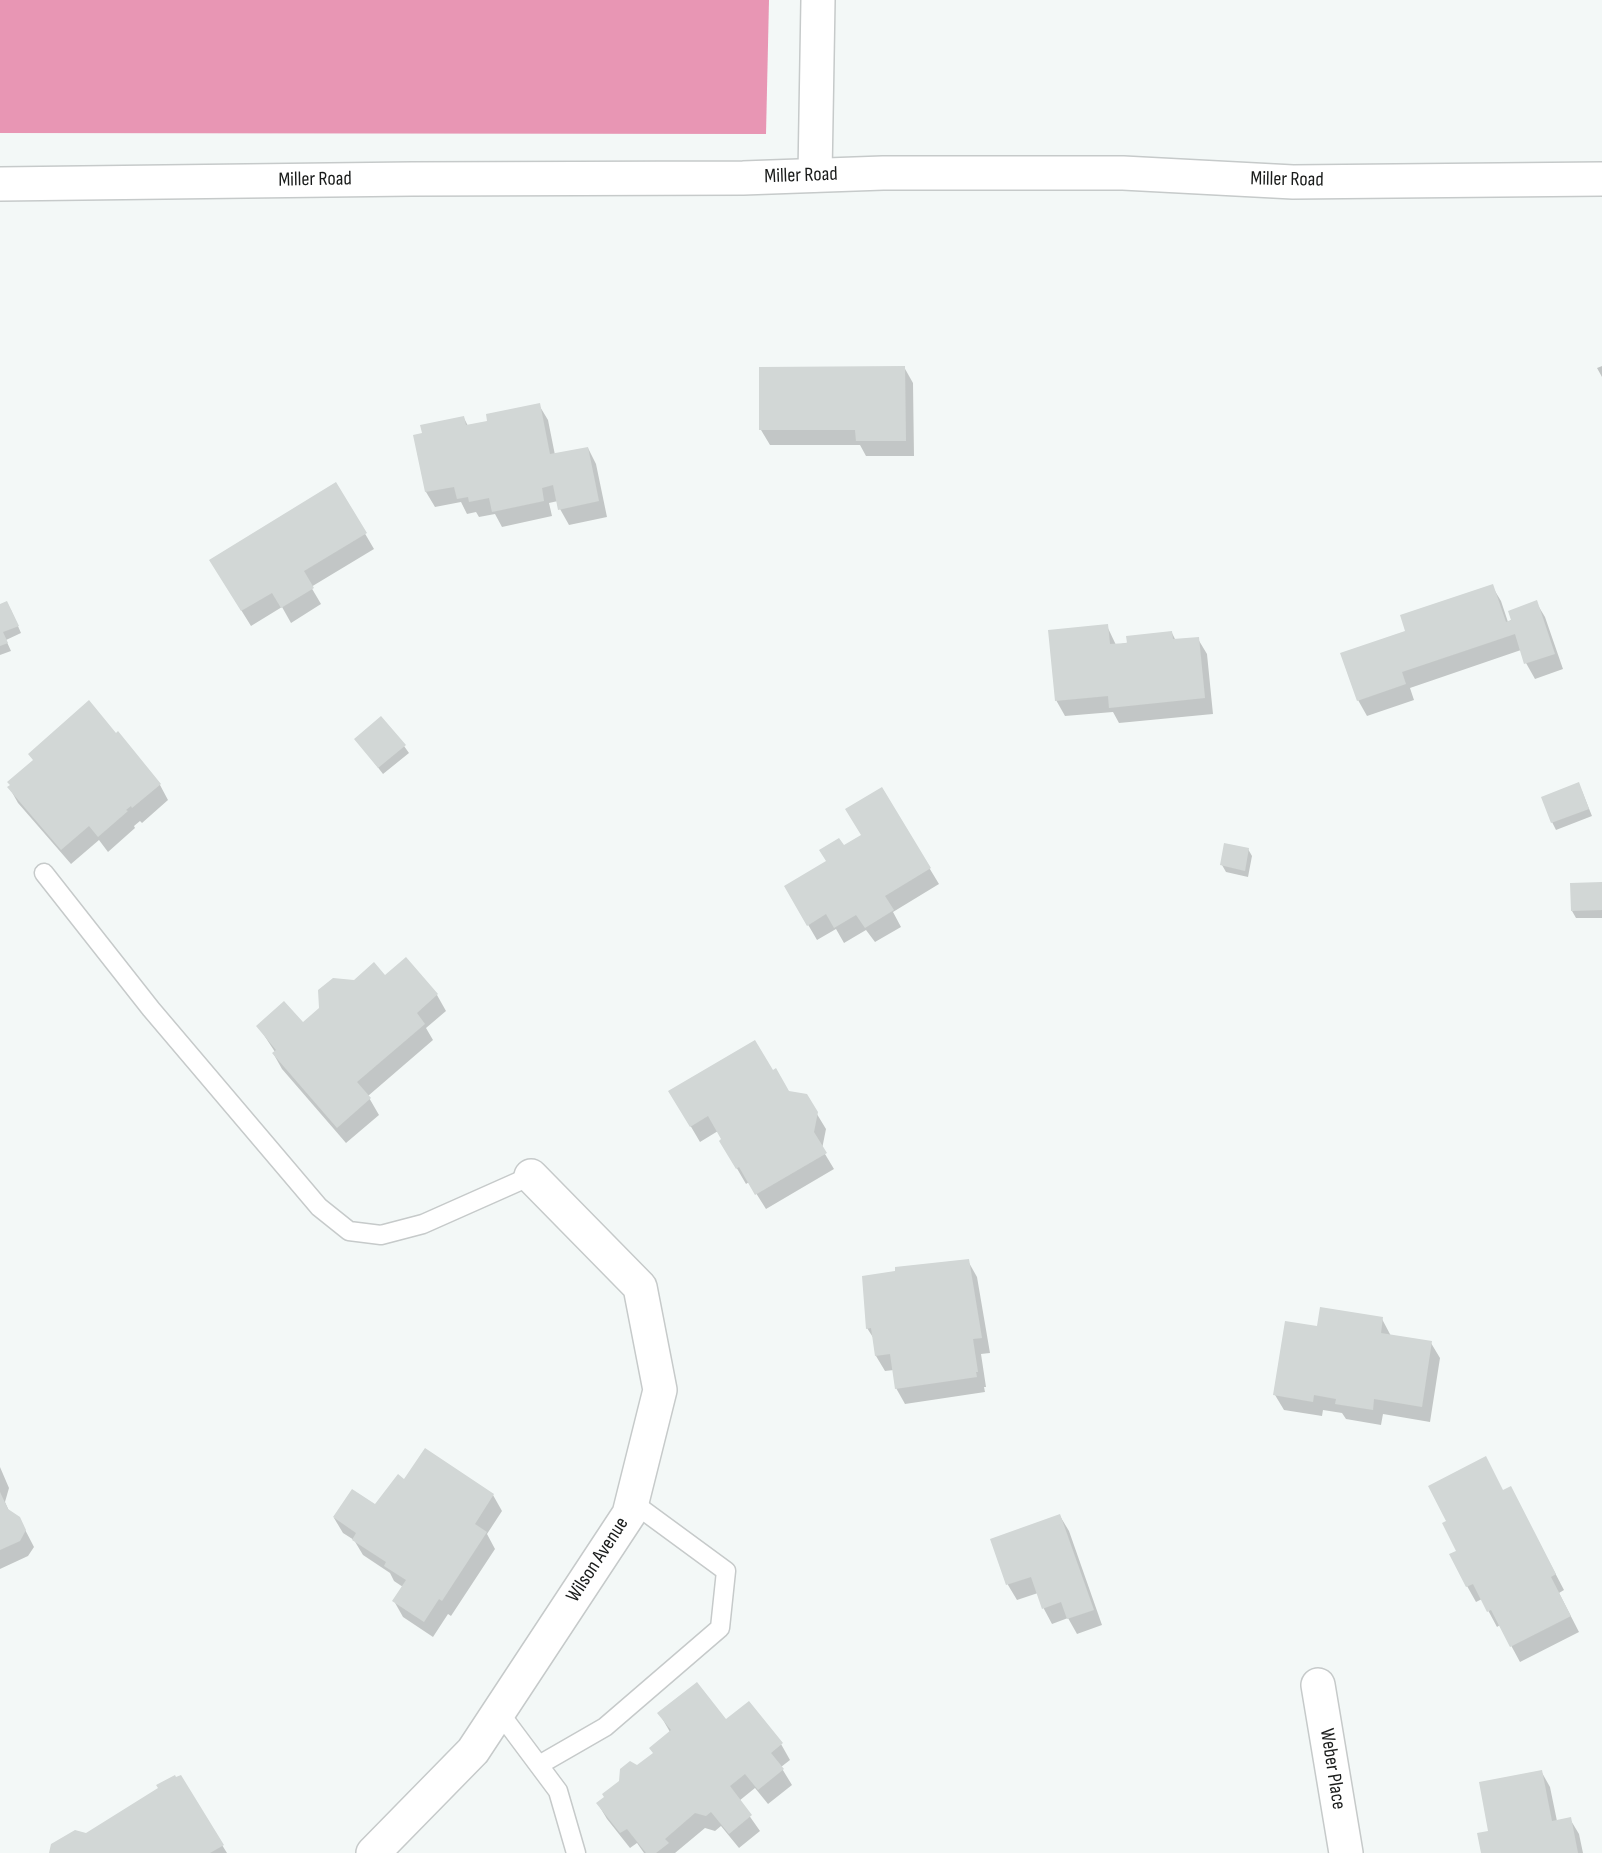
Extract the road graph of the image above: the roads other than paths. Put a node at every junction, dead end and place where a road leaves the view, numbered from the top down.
1 (818, 0) edge
2 (815, 175) junction
3 (1602, 179) edge
4 (0, 184) edge
5 (44, 873) dead end
6 (531, 1176) joint
7 (632, 1502) junction
8 (1318, 1685) dead end
9 (499, 1712) junction
10 (538, 1765) junction
11 (373, 1853) edge
12 (576, 1853) edge
13 (1346, 1853) edge

1 - 2 street
2 - 3 street, Miller Road
2 - 4 street, Miller Road
5 - 6 lane
6 - 7 street, Wilson Avenue
7 - 9 street, Wilson Avenue
7 - 10 lane
8 - 13 street, Weber Place
9 - 10 lane
9 - 11 street, Wilson Avenue
10 - 12 lane

